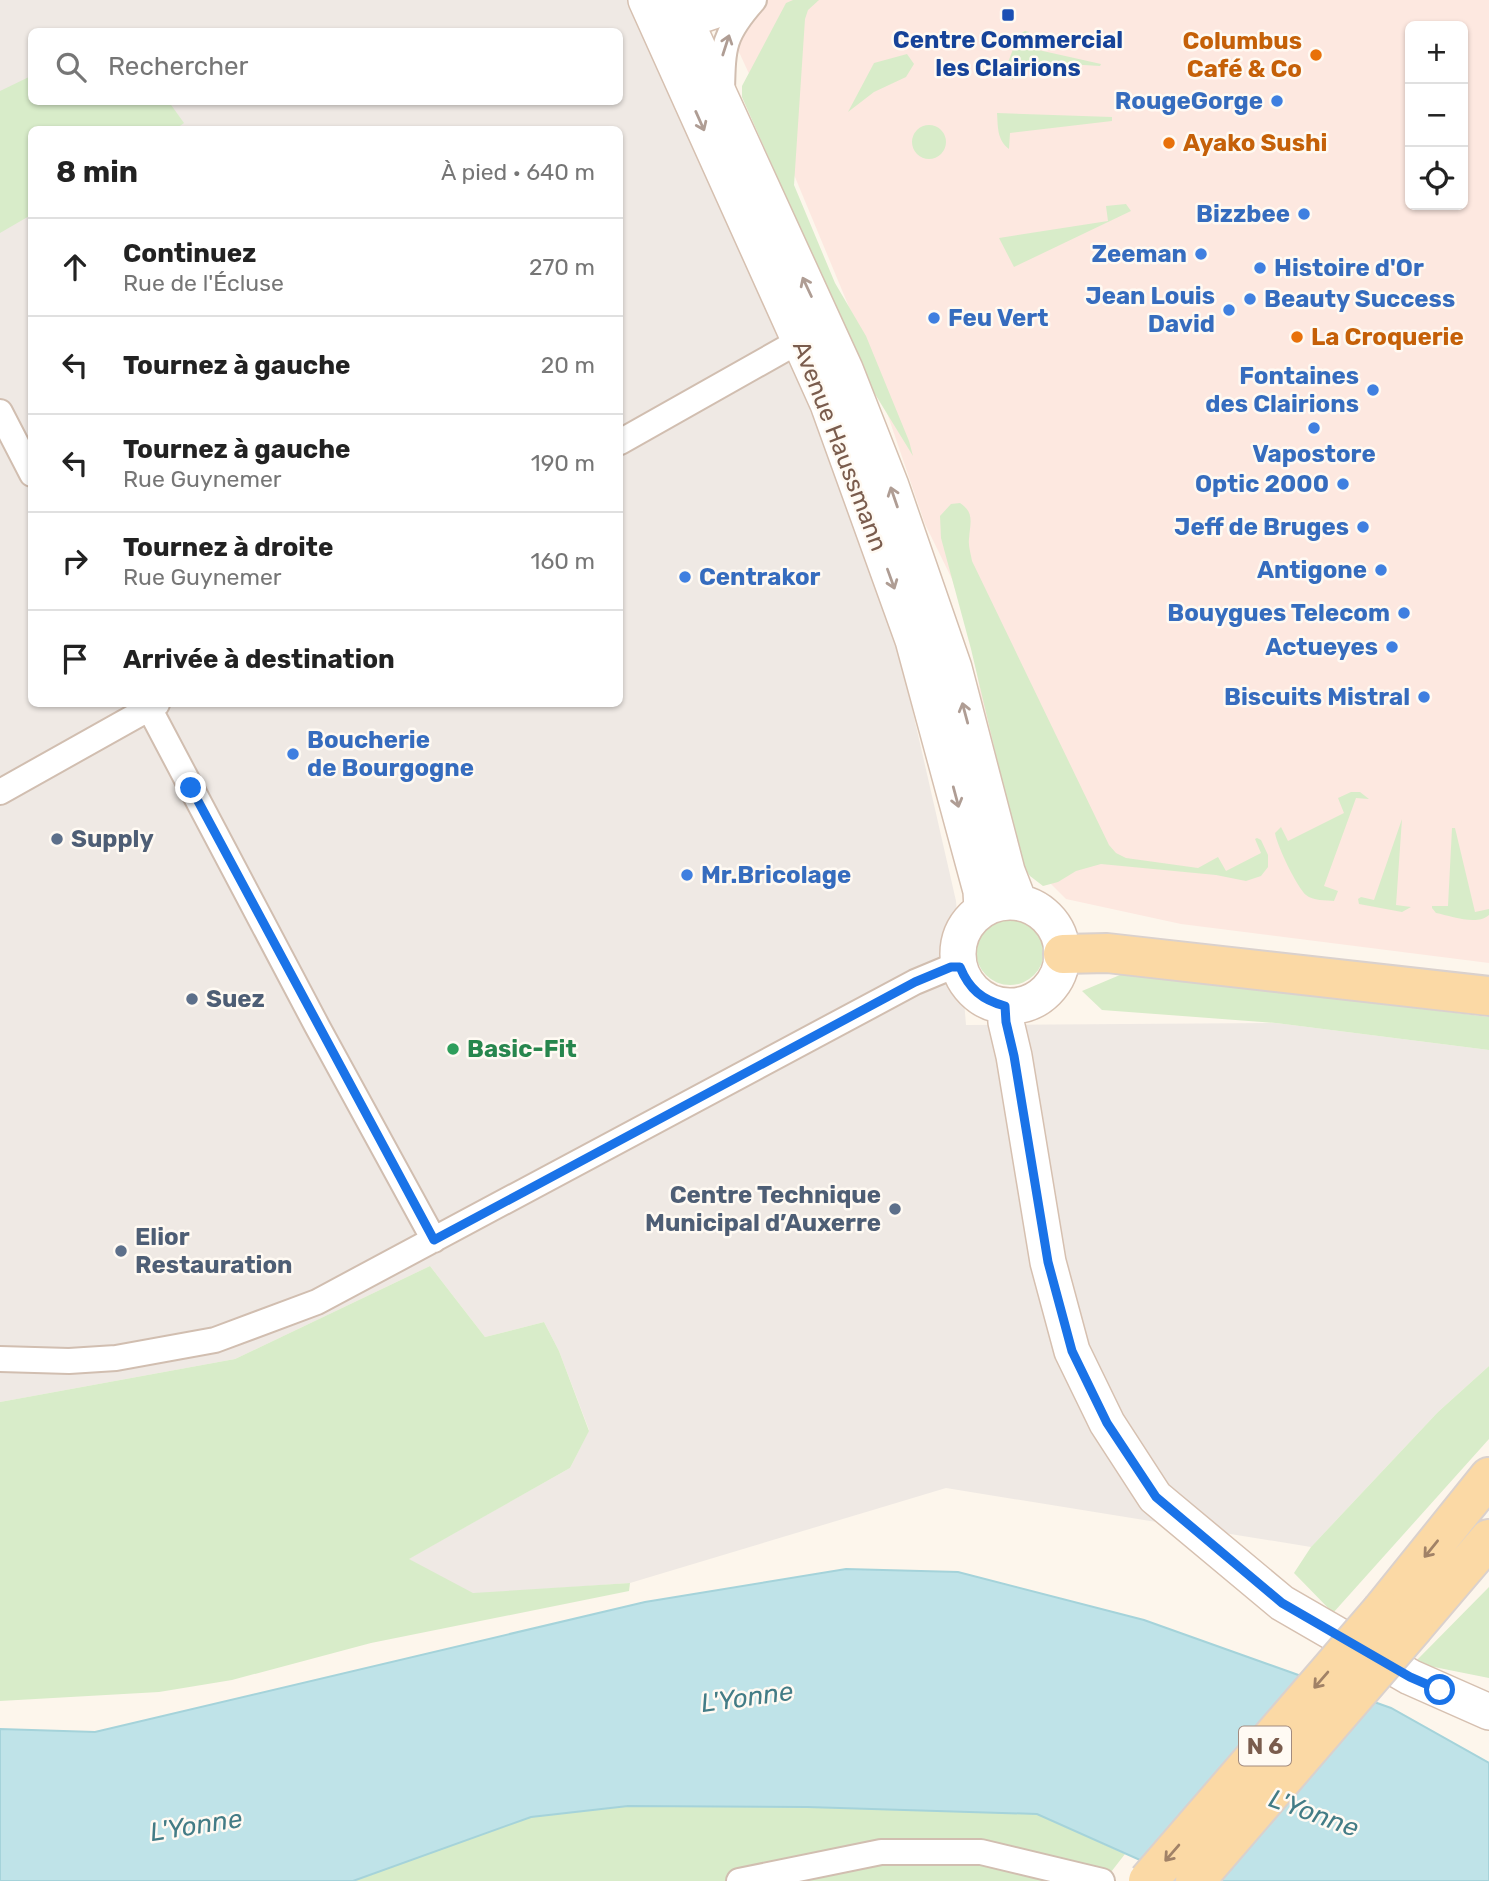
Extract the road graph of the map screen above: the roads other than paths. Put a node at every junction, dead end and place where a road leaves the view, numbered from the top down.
1 (746, 0) edge
2 (754, 0) edge
3 (675, 10) edge
4 (721, 99) junction
5 (799, 341) junction
6 (0, 412) edge
7 (623, 440) edge
8 (28, 466) edge
9 (148, 707) edge
10 (152, 707) edge
11 (0, 792) edge
12 (1018, 902) junction
13 (982, 910) junction
14 (1063, 954) junction
15 (960, 967) junction
16 (1489, 996) edge
17 (1005, 1006) junction
18 (434, 1240) junction
19 (0, 1359) edge
20 (1484, 1485) edge
21 (1485, 1545) edge
22 (1398, 1618) junction
23 (1489, 1712) edge
24 (739, 1881) edge
25 (1102, 1881) edge
26 (1148, 1881) edge
27 (1195, 1881) edge

1 - 3 street
4 -> 2 street
3 - 4 street, Avenue Haussmann
3 -> 5 street, Avenue Haussmann
12 -> 4 street, Avenue Haussmann
5 - 7 street
5 -> 13 street, Avenue Haussmann
6 - 8 street
9 - 11 street
10 - 18 street
12 - 13 street
12 - 14 street
13 - 15 street
14 - 16 main road
14 - 17 street
15 - 17 street
15 - 18 street
17 - 23 street
18 - 19 street
20 -> 22 main road, N 6
21 - 22 main road, N 6
22 -> 26 main road, N 6, bridge
22 - 27 main road, N 6, bridge
24 - 25 street

